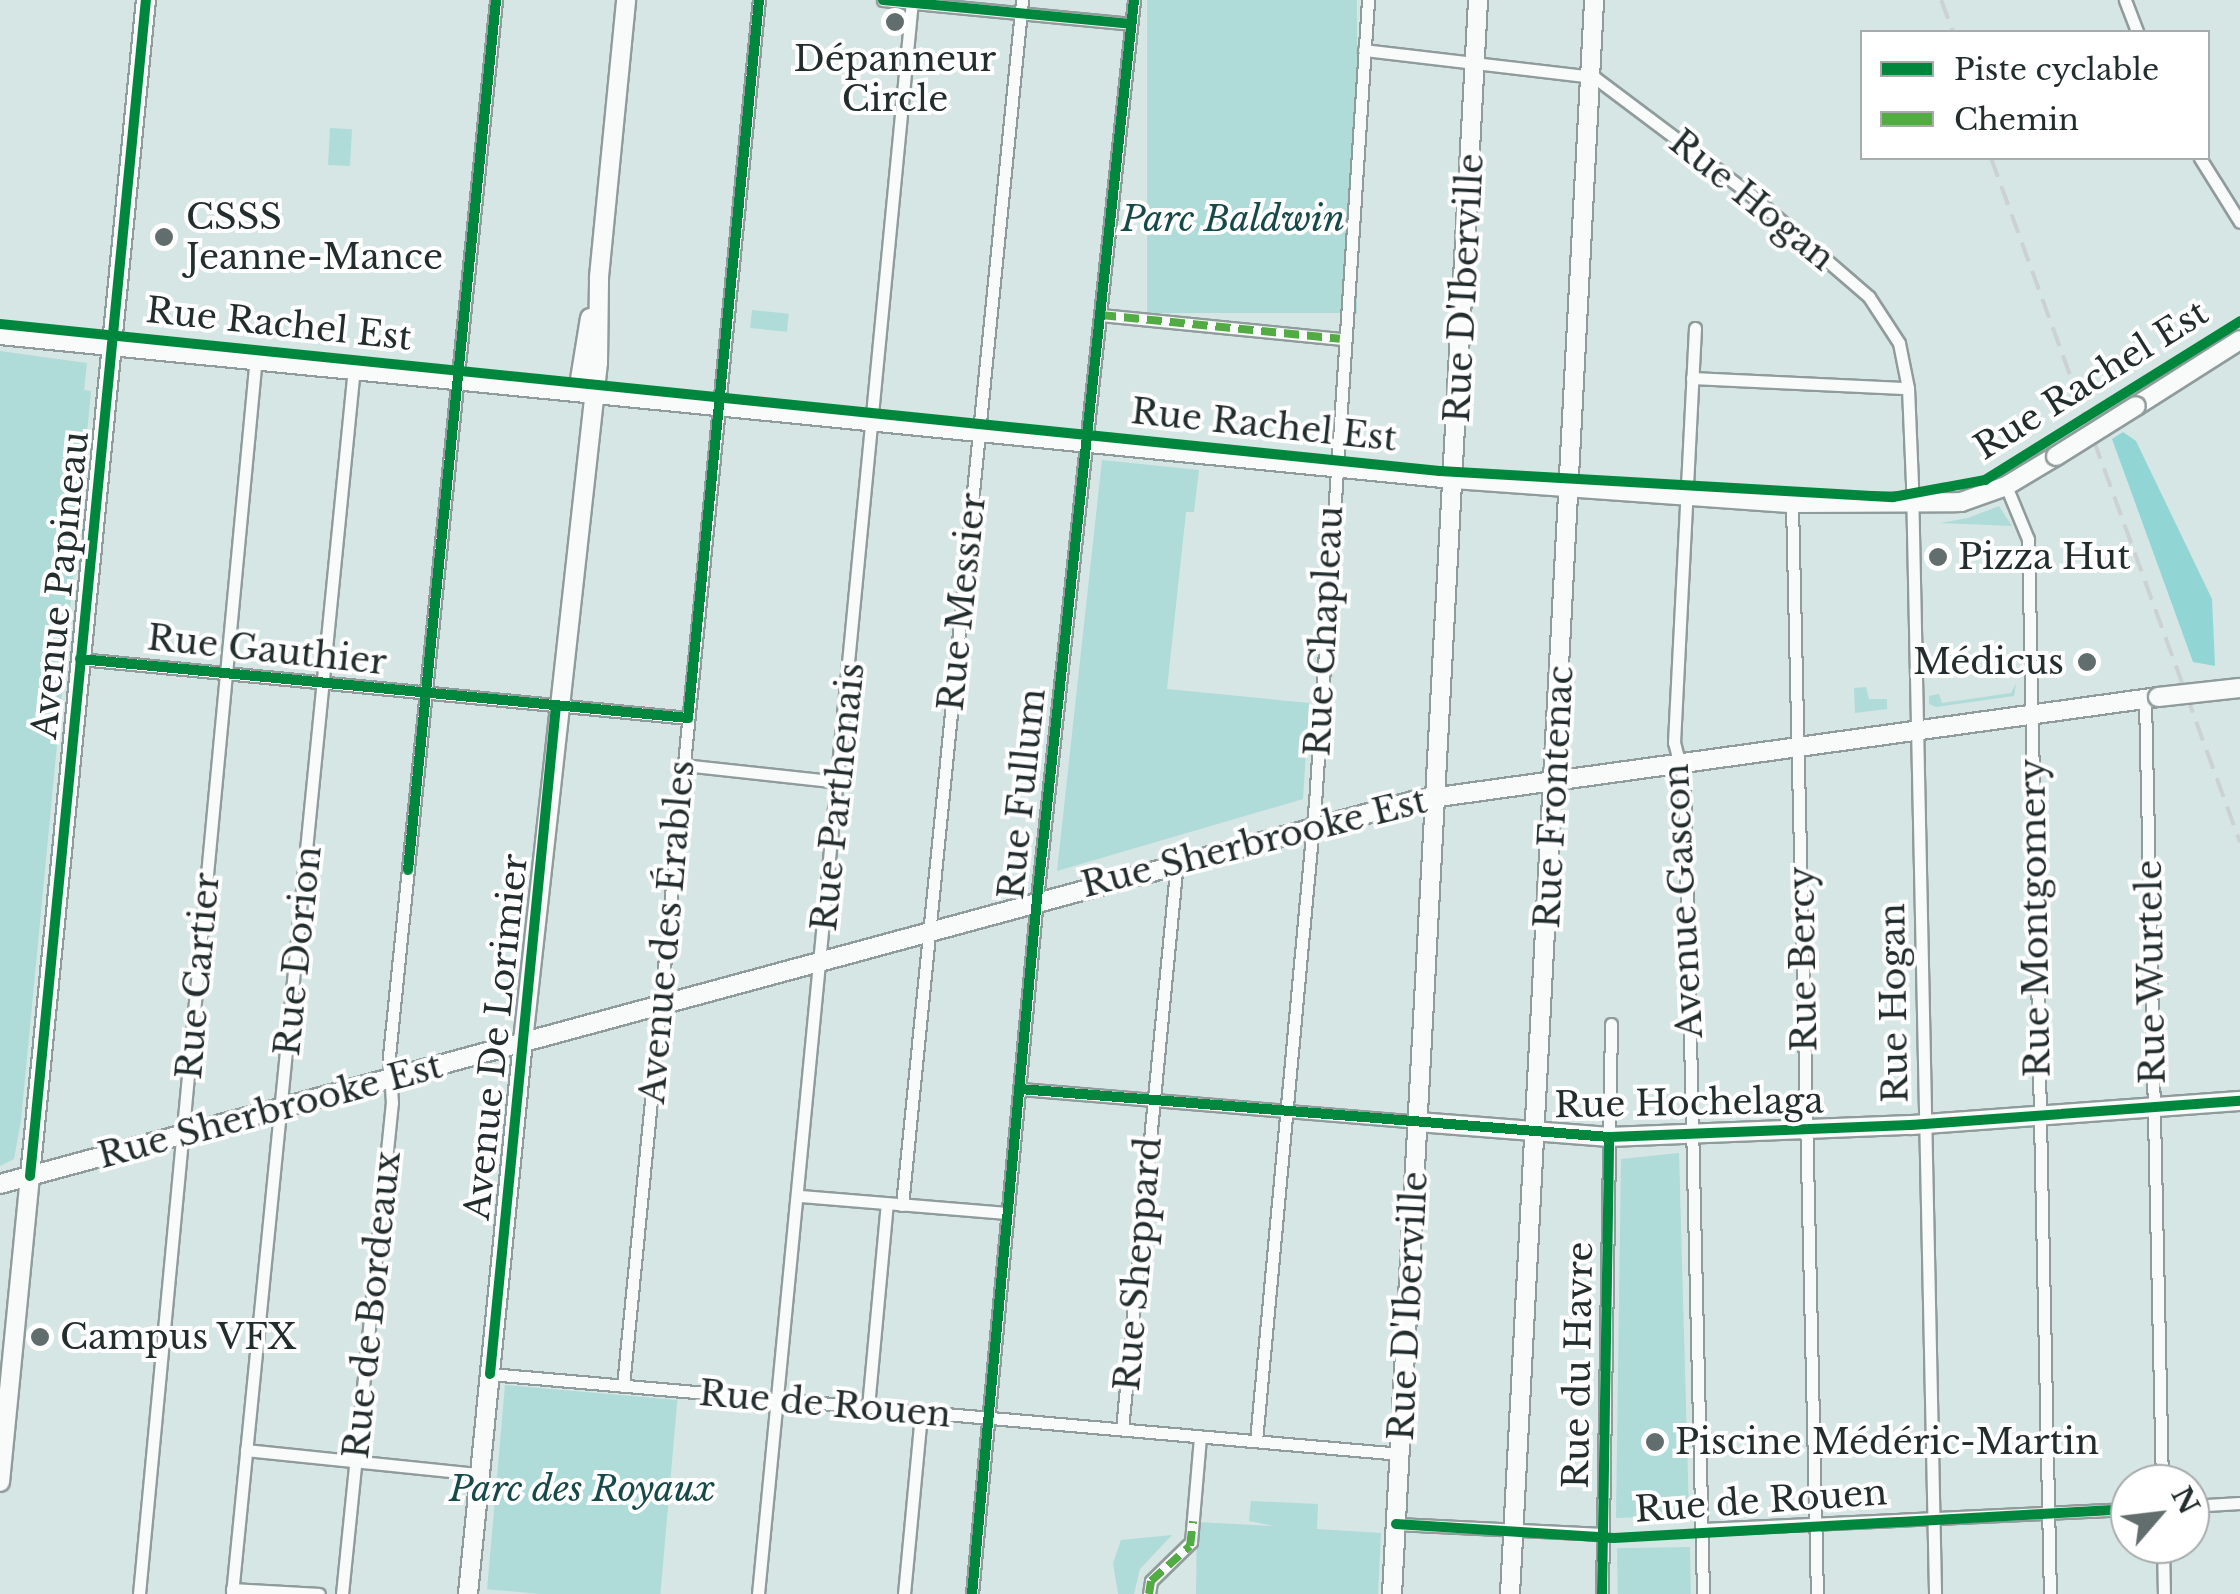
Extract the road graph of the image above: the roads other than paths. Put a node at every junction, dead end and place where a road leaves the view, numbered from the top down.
1 (146, 0) edge
2 (496, 0) edge
3 (626, 0) edge
4 (759, 0) edge
5 (883, 0) edge
6 (1134, 0) edge
7 (1368, 0) edge
8 (1478, 0) edge
9 (1594, 0) edge
10 (2126, 0) edge
11 (912, 2) edge
12 (1021, 6) edge
13 (1132, 24) junction
14 (2136, 30) edge
15 (1364, 50) junction
16 (1476, 60) junction
17 (1594, 77) junction
18 (2201, 160) edge
19 (2240, 222) edge
20 (1101, 315) junction
21 (1695, 328) dead end
22 (0, 335) edge
23 (1340, 339) junction
24 (2240, 340) edge
25 (112, 345) junction
26 (256, 357) junction
27 (354, 367) junction
28 (458, 378) junction
29 (1692, 378) junction
30 (1908, 388) junction
31 (586, 392) junction
32 (718, 408) junction
33 (873, 422) junction
34 (980, 433) junction
35 (1088, 444) junction
36 (1332, 467) junction
37 (1454, 479) junction
38 (2006, 486) junction
39 (1570, 488) junction
40 (1686, 496) junction
41 (1792, 504) junction
42 (1912, 507) junction
43 (80, 659) junction
44 (224, 674) junction
45 (325, 684) junction
46 (2240, 688) edge
47 (426, 694) junction
48 (2151, 698) junction
49 (556, 706) junction
50 (2032, 712) junction
51 (688, 718) junction
52 (1917, 728) junction
53 (1799, 745) junction
54 (1679, 763) junction
55 (683, 765) junction
56 (1556, 779) junction
57 (839, 782) junction
58 (1436, 796) junction
59 (1312, 825) junction
60 (1177, 861) junction
61 (1037, 900) junction
62 (928, 930) junction
63 (822, 958) junction
64 (660, 1004) junction
65 (1611, 1024) dead end
66 (523, 1041) junction
67 (390, 1078) junction
68 (1020, 1089) junction
69 (1154, 1100) junction
70 (2240, 1102) edge
71 (281, 1107) junction
72 (2154, 1108) junction
73 (1286, 1112) junction
74 (2040, 1118) junction
75 (1418, 1122) junction
76 (1924, 1124) junction
77 (1808, 1130) junction
78 (1536, 1132) junction
79 (184, 1134) junction
80 (1692, 1134) junction
81 (1609, 1137) junction
82 (30, 1176) junction
83 (0, 1184) edge
84 (800, 1196) junction
85 (886, 1204) junction
86 (902, 1205) junction
87 (1007, 1214) junction
88 (490, 1374) junction
89 (623, 1386) junction
90 (779, 1400) junction
91 (868, 1407) junction
92 (921, 1413) junction
93 (989, 1418) junction
94 (1122, 1429) junction
95 (1200, 1436) junction
96 (1256, 1442) junction
97 (246, 1450) junction
98 (1400, 1454) junction
99 (356, 1460) junction
100 (2162, 1464) edge
101 (479, 1474) junction
102 (0, 1482) edge
103 (2240, 1503) edge
104 (2210, 1505) edge
105 (2110, 1510) edge
106 (2048, 1513) junction
107 (1933, 1517) junction
108 (1396, 1524) junction
109 (1816, 1524) junction
110 (1514, 1529) junction
111 (1702, 1529) junction
112 (1603, 1534) junction
113 (2163, 1564) edge
114 (232, 1591) edge
115 (138, 1594) edge
116 (320, 1594) edge
117 (342, 1594) edge
118 (468, 1594) edge
119 (758, 1594) edge
120 (904, 1594) edge
121 (972, 1594) edge
122 (1148, 1594) edge
123 (1392, 1594) edge
124 (1510, 1594) edge
125 (1602, 1594) edge
126 (1703, 1594) edge
127 (1817, 1594) edge
128 (1935, 1594) edge
129 (2050, 1594) edge
130 (2164, 1594) edge

1 - 25 main road, Avenue Papineau
2 - 28 street, Rue de Bordeaux
3 - 31 main road, Avenue De Lorimier
4 - 32 street, Avenue des Érables
5 - 11 street
6 - 13 street, Rue Fullum
7 - 15 street, Rue Chapleau
8 - 16 main road, Rue D'Iberville
9 - 17 main road, Rue Frontenac
10 - 14 street
11 - 12 street
11 - 33 street, Rue Parthenais
12 - 13 street
12 - 34 street, Rue Messier
13 - 20 street, Rue Fullum
15 - 16 street
15 - 23 street, Rue Chapleau
16 - 17 street
16 - 37 main road, Rue D'Iberville
17 - 30 street, Rue Hogan
17 - 39 main road, Rue Frontenac
18 - 19 street
20 - 23 street
20 - 35 street, Rue Fullum
21 - 29 street, Avenue Gascon
22 - 25 main road, Rue Rachel Est
23 - 36 street, Rue Chapleau
24 - 38 main road, Rue Rachel Est, bridge
25 - 26 main road, Rue Rachel Est
25 - 43 main road, Avenue Papineau
26 - 27 main road, Rue Rachel Est
26 - 44 street, Rue Cartier
27 - 28 main road, Rue Rachel Est
27 - 45 street, Rue Dorion
28 - 31 main road, Rue Rachel Est
28 - 47 street, Rue de Bordeaux
29 - 30 street
29 - 40 street, Avenue Gascon
30 - 42 street, Rue Hogan
31 - 32 main road, Rue Rachel Est
31 - 49 main road, Avenue De Lorimier
32 - 33 main road, Rue Rachel Est
32 - 51 street, Avenue des Érables
33 - 34 main road, Rue Rachel Est
33 - 57 street, Rue Parthenais
34 - 35 main road, Rue Rachel Est
34 - 62 street, Rue Messier
35 - 36 main road, Rue Rachel Est
35 - 61 street, Rue Fullum
36 - 37 main road, Rue Rachel Est
36 - 59 street, Rue Chapleau
37 - 39 main road, Rue Rachel Est
37 - 58 main road, Rue D'Iberville
38 - 42 main road, Rue Rachel Est
38 - 50 street, Rue Montgomery
39 - 40 main road, Rue Rachel Est
39 - 56 main road, Rue Frontenac
40 - 41 main road, Rue Rachel Est
40 - 54 street, Avenue Gascon
41 - 42 main road, Rue Rachel Est
41 - 53 street, Rue Bercy
42 - 52 street, Rue Hogan
43 - 44 street, Rue Gauthier
43 - 82 main road, Avenue Papineau
44 - 45 street, Rue Gauthier
44 - 79 street, Rue Cartier
45 - 47 street, Rue Gauthier
45 - 71 street, Rue Dorion
46 - 48 main road, Rue Sherbrooke Est, bridge
47 - 49 street, Rue Gauthier
47 - 67 street, Rue de Bordeaux
48 - 50 main road, Rue Sherbrooke Est
48 - 72 street, Rue Wurtele
49 - 51 street, Rue Gauthier
49 - 66 main road, Avenue De Lorimier
50 - 52 main road, Rue Sherbrooke Est
50 - 74 street, Rue Montgomery
51 - 55 street, Avenue des Érables
52 - 53 main road, Rue Sherbrooke Est
52 - 76 street, Rue Hogan
53 - 54 main road, Rue Sherbrooke Est
53 - 77 street, Rue Bercy
54 - 56 main road, Rue Sherbrooke Est
54 - 80 street, Avenue Gascon
55 - 57 street
55 - 64 street, Avenue des Érables
56 - 58 main road, Rue Sherbrooke Est
56 - 78 main road, Rue Frontenac
57 - 63 street, Rue Parthenais
58 - 59 main road, Rue Sherbrooke Est
58 - 75 main road, Rue D'Iberville
59 - 60 main road, Rue Sherbrooke Est
59 - 73 street, Rue Chapleau
60 - 61 main road, Rue Sherbrooke Est
60 - 69 street, Rue Sheppard
61 - 62 main road, Rue Sherbrooke Est
61 - 68 street, Rue Fullum
62 - 63 main road, Rue Sherbrooke Est
62 - 86 street, Rue Messier
63 - 64 main road, Rue Sherbrooke Est
63 - 84 street, Rue Parthenais
64 - 66 main road, Rue Sherbrooke Est
64 - 89 street, Avenue des Érables
65 - 81 street, Rue du Havre
66 - 67 main road, Rue Sherbrooke Est
66 - 88 main road, Avenue De Lorimier
67 - 71 main road, Rue Sherbrooke Est
67 - 99 street, Rue de Bordeaux
68 - 69 street, Rue Hochelaga
68 - 87 street, Rue Fullum
69 - 73 street, Rue Hochelaga
69 - 94 street, Rue Sheppard
70 - 72 main road, Rue Hochelaga
71 - 79 main road, Rue Sherbrooke Est
71 - 97 street, Rue Dorion
72 - 74 main road, Rue Hochelaga
72 - 100 street, Rue Wurtele
73 - 75 street, Rue Hochelaga
73 - 96 street, Rue Chapleau
74 - 76 main road, Rue Hochelaga
74 - 106 street, Rue Montgomery
75 - 78 main road, Rue Hochelaga
75 - 98 main road, Rue D'Iberville
76 - 77 main road, Rue Hochelaga
76 - 107 street, Rue Hogan
77 - 80 main road, Rue Hochelaga
77 - 109 street, Rue Bercy
78 - 81 main road, Rue Hochelaga
78 - 110 main road, Rue Frontenac
79 - 82 main road, Rue Sherbrooke Est
79 - 115 street, Rue Cartier
80 - 81 main road, Rue Hochelaga
80 - 111 street, Avenue Gascon
81 - 112 street, Rue du Havre
82 - 83 main road, Rue Sherbrooke Est
82 - 102 main road, Avenue Papineau
84 - 85 street
84 - 90 street, Rue Parthenais
85 - 86 street
85 - 91 street
86 - 87 street
87 - 93 street, Rue Fullum
88 - 89 street, Rue de Rouen
88 - 101 main road, Avenue De Lorimier
89 - 90 street, Rue de Rouen
90 - 91 street, Rue de Rouen
90 - 119 street, Rue Parthenais
91 - 92 street, Rue de Rouen
92 - 93 street, Rue de Rouen
92 - 120 street
93 - 94 street, Rue de Rouen
93 - 121 street, Rue Fullum
94 - 95 street, Rue de Rouen
95 - 96 street, Rue de Rouen
95 - 122 street
96 - 98 street, Rue de Rouen
97 - 99 street
97 - 114 street, Rue Dorion
98 - 108 main road, Rue D'Iberville
99 - 101 street
99 - 117 street, Rue de Bordeaux
101 - 118 main road, Avenue De Lorimier
103 - 104 street
105 - 106 street, Rue de Rouen
106 - 107 street, Rue de Rouen
106 - 129 street, Rue Montgomery
107 - 109 street, Rue de Rouen
107 - 128 street, Rue Hogan
108 - 110 street, Rue de Rouen
108 - 123 main road, Rue D'Iberville
109 - 111 street, Rue de Rouen
109 - 127 street, Rue Bercy
110 - 112 street, Rue de Rouen
110 - 124 main road, Rue Frontenac
111 - 126 street, Avenue Gascon
112 - 125 street, Rue du Havre
113 - 130 street
114 - 116 street

